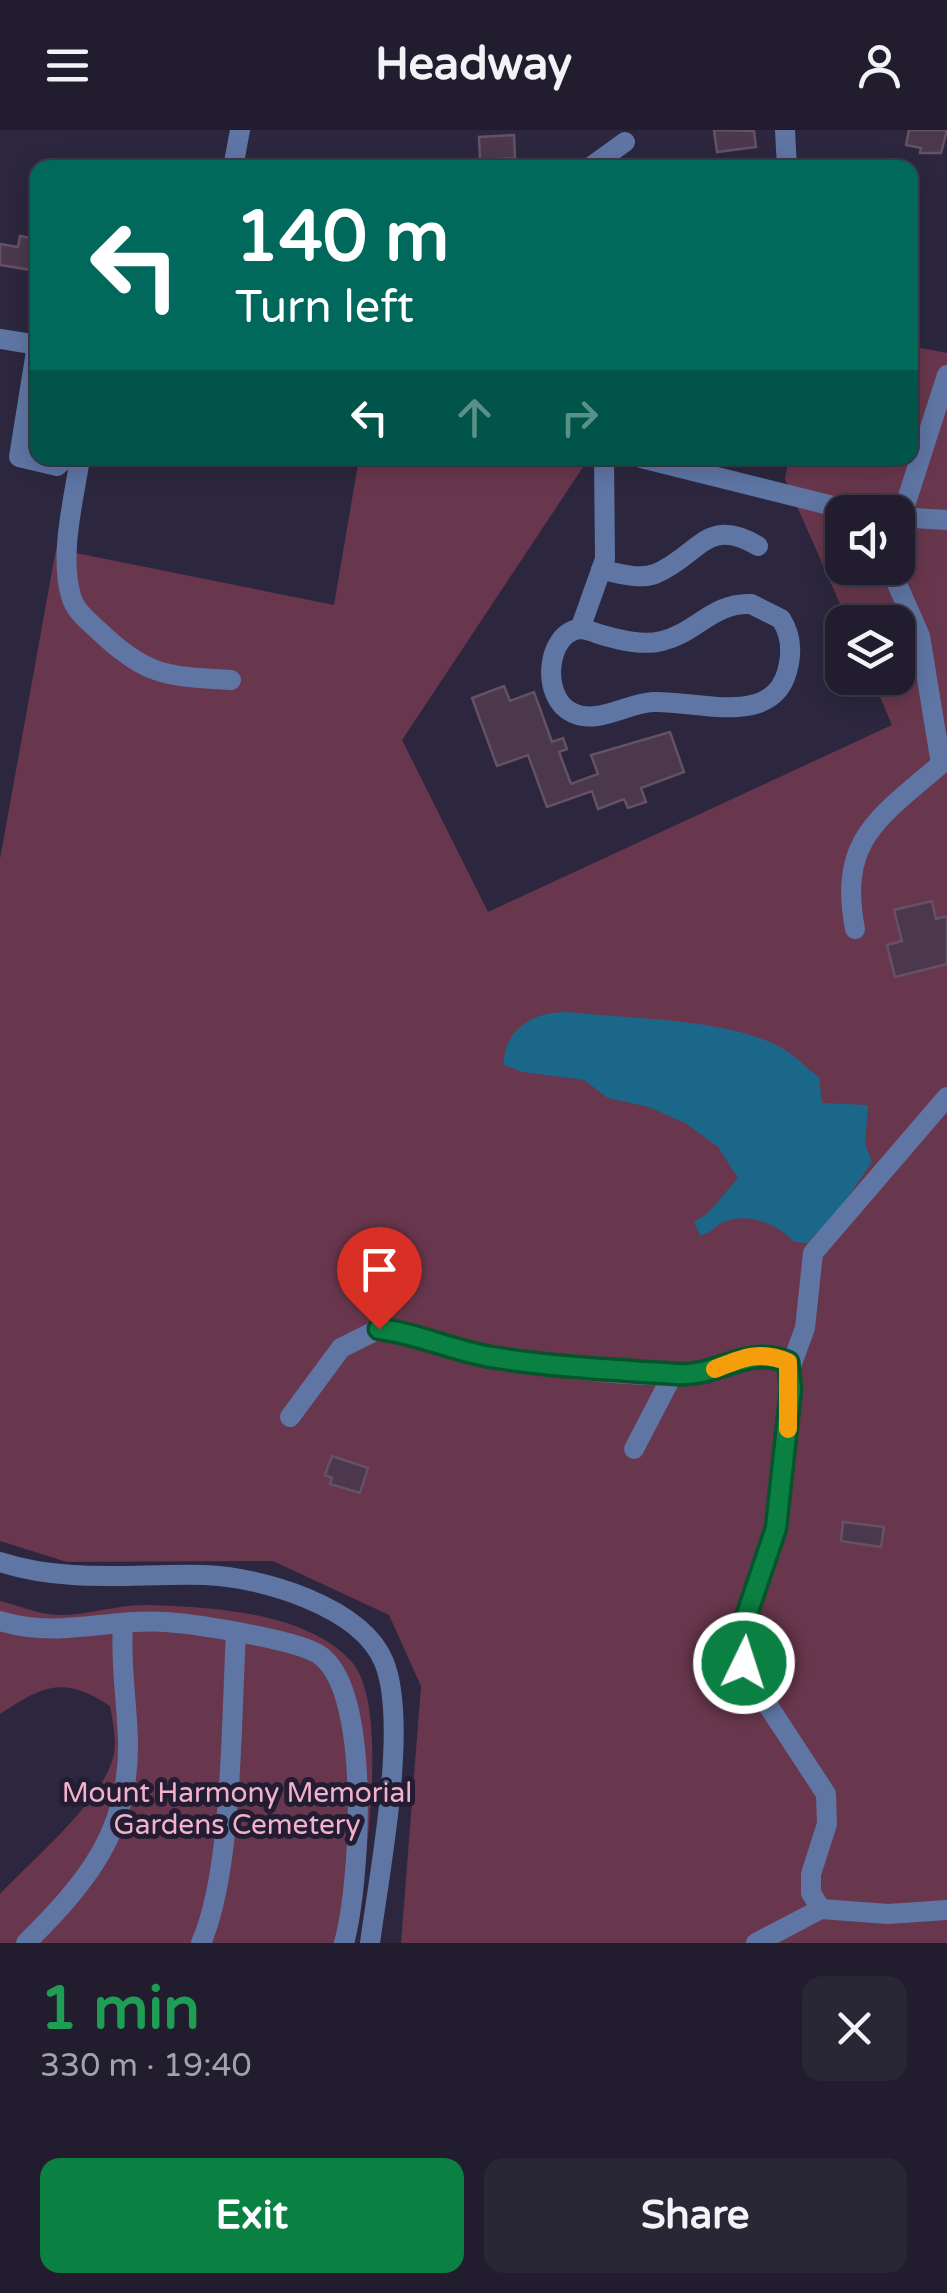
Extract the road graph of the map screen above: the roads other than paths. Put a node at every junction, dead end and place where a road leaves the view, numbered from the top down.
1 (240, 130) edge
2 (785, 130) edge
3 (625, 142) dead end
4 (237, 160) edge
5 (601, 160) edge
6 (787, 160) edge
7 (0, 339) edge
8 (30, 344) edge
9 (947, 375) edge
10 (30, 389) edge
11 (30, 460) edge
12 (918, 461) edge
13 (79, 465) edge
14 (604, 465) edge
15 (670, 465) edge
16 (917, 465) edge
17 (907, 495) edge
18 (825, 504) edge
19 (915, 519) edge
20 (947, 520) edge
21 (758, 546) dead end
22 (602, 570) junction
23 (898, 585) edge
24 (580, 629) junction
25 (231, 680) dead end
26 (944, 762) edge
27 (856, 929) dead end
28 (947, 1097) edge
29 (791, 1366) junction
30 (673, 1374) junction
31 (290, 1417) dead end
32 (634, 1449) dead end
33 (0, 1562) edge
34 (0, 1621) edge
35 (123, 1624) junction
36 (236, 1634) junction
37 (822, 1909) junction
38 (947, 1910) edge
39 (26, 1943) edge
40 (201, 1943) edge
41 (344, 1943) edge
42 (370, 1943) edge
43 (756, 1943) edge

1 - 4 street
2 - 6 street
3 - 5 street
7 - 8 street
9 - 12 street
10 - 11 street
13 - 25 street
14 - 22 street
15 - 18 street
16 - 17 street
19 - 20 street
21 - 22 street
22 - 24 street
23 - 26 street
24 - 24 street
26 - 27 street
28 - 29 street
29 - 30 street
29 - 37 street
30 - 31 street
30 - 32 street
33 - 42 street
34 - 35 street
35 - 36 street
35 - 39 street
36 - 40 street
36 - 41 street
37 - 38 street
37 - 43 street

